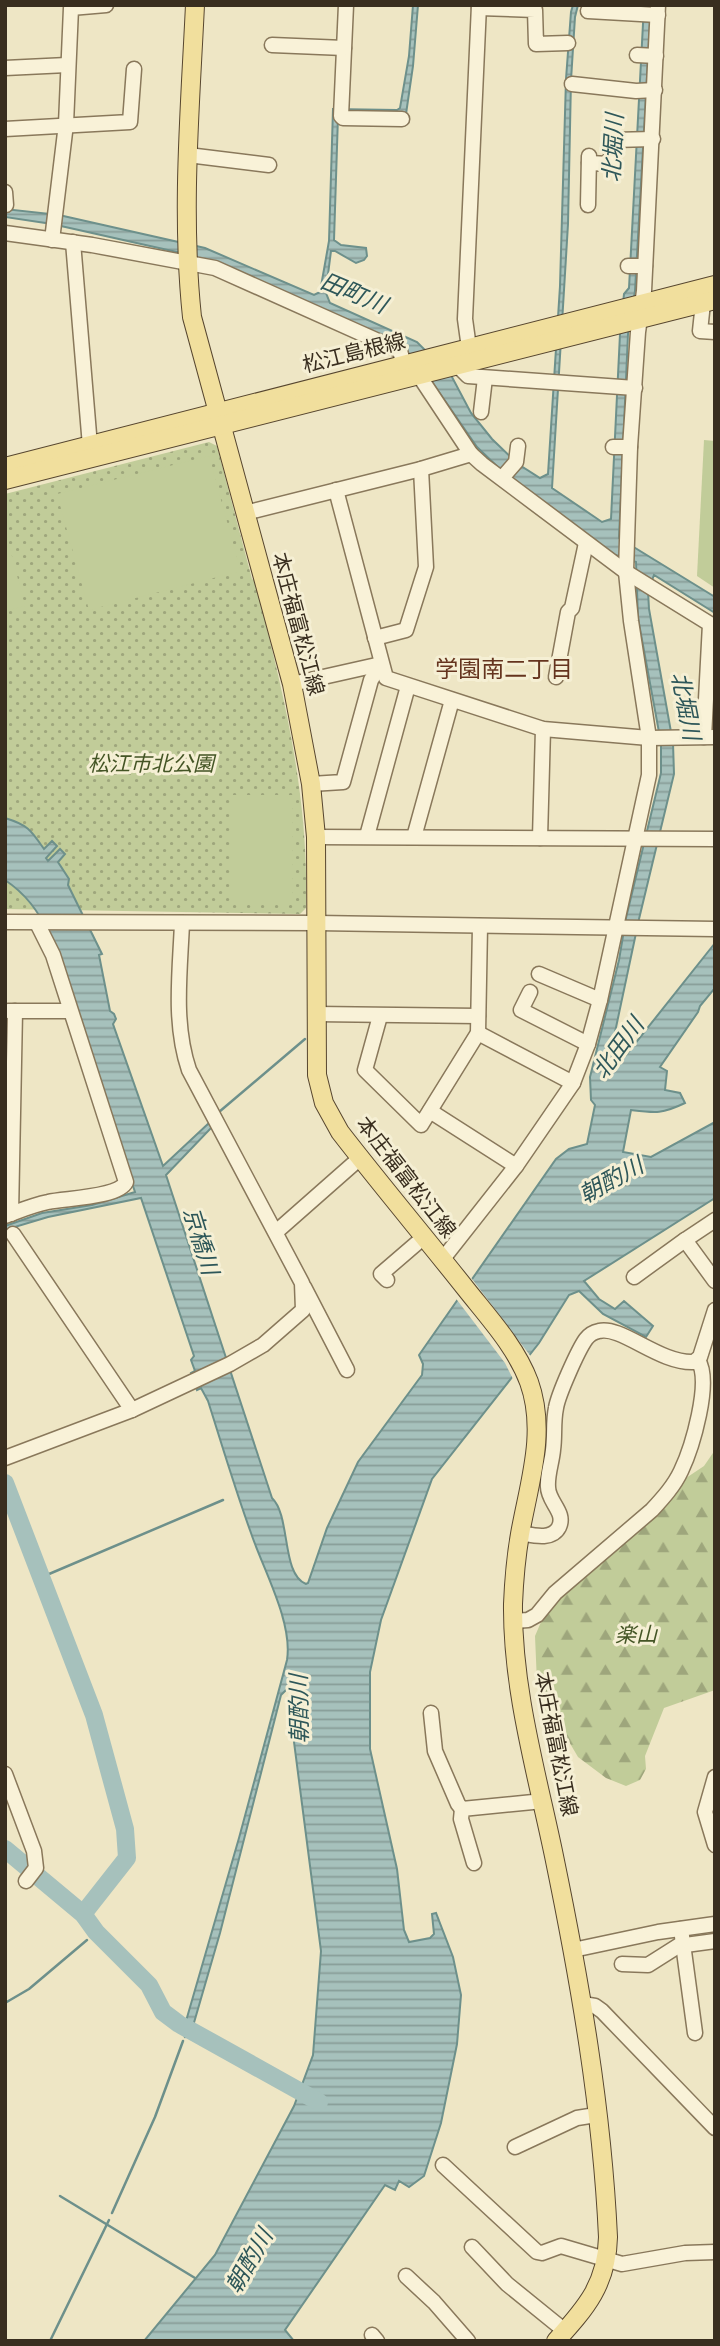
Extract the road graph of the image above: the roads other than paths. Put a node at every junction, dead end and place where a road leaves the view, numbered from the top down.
1 (106, 5) edge
2 (195, 5) edge
3 (346, 5) edge
4 (479, 7) edge
5 (588, 11) dead end
6 (652, 12) edge
7 (568, 43) dead end
8 (272, 45) dead end
9 (344, 48) junction
10 (67, 65) junction
11 (5, 68) edge
12 (134, 69) dead end
13 (572, 83) dead end
14 (647, 90) junction
15 (402, 119) dead end
16 (66, 124) junction
17 (5, 129) edge
18 (645, 139) junction
19 (188, 155) junction
20 (268, 166) dead end
21 (588, 205) dead end
22 (55, 227) junction
23 (5, 233) edge
24 (73, 242) junction
25 (186, 252) junction
26 (715, 285) edge
27 (709, 302) edge
28 (632, 314) junction
29 (715, 332) edge
30 (469, 348) junction
31 (445, 363) junction
32 (415, 369) junction
33 (485, 378) junction
34 (626, 388) junction
35 (481, 412) dead end
36 (220, 417) junction
37 (90, 446) junction
38 (518, 446) dead end
39 (471, 454) junction
40 (5, 467) edge
41 (421, 469) junction
42 (504, 476) junction
43 (5, 480) edge
44 (335, 490) junction
45 (245, 513) junction
46 (586, 543) junction
47 (629, 571) junction
48 (375, 638) junction
49 (381, 664) junction
50 (556, 677) dead end
51 (292, 684) junction
52 (408, 686) junction
53 (452, 700) junction
54 (543, 729) junction
55 (709, 737) edge
56 (660, 738) junction
57 (311, 784) junction
58 (316, 836) junction
59 (367, 836) junction
60 (414, 837) junction
61 (540, 838) junction
62 (639, 838) junction
63 (715, 839) edge
64 (5, 922) edge
65 (37, 923) junction
66 (182, 923) junction
67 (317, 923) junction
68 (480, 926) junction
69 (712, 926) edge
70 (618, 929) junction
71 (538, 974) dead end
72 (530, 992) dead end
73 (600, 1000) junction
74 (10, 1011) edge
75 (70, 1011) junction
76 (316, 1014) junction
77 (380, 1016) junction
78 (478, 1016) junction
79 (478, 1033) junction
80 (588, 1044) junction
81 (573, 1083) junction
82 (430, 1111) junction
83 (360, 1158) junction
84 (516, 1166) junction
85 (8, 1215) edge
86 (715, 1220) edge
87 (276, 1232) junction
88 (13, 1234) dead end
89 (424, 1237) junction
90 (685, 1240) junction
91 (442, 1259) junction
92 (634, 1277) dead end
93 (387, 1280) dead end
94 (715, 1281) edge
95 (302, 1283) junction
96 (715, 1310) edge
97 (698, 1360) junction
98 (347, 1370) dead end
99 (132, 1410) junction
100 (5, 1458) edge
101 (520, 1533) junction
102 (514, 1621) junction
103 (430, 1713) dead end
104 (5, 1774) edge
105 (715, 1777) edge
106 (543, 1801) junction
107 (463, 1809) junction
108 (715, 1845) edge
109 (474, 1863) dead end
110 (26, 1881) dead end
111 (715, 1924) edge
112 (681, 1928) junction
113 (628, 1938) junction
114 (715, 1941) edge
115 (684, 1944) junction
116 (573, 1950) junction
117 (583, 2004) junction
118 (695, 2033) dead end
119 (596, 2115) junction
120 (715, 2128) edge
121 (515, 2147) dead end
122 (443, 2165) dead end
123 (472, 2247) dead end
124 (715, 2252) edge
125 (606, 2261) junction
126 (406, 2276) dead end
127 (561, 2336) edge
128 (468, 2341) edge

1 - 10 street
2 - 19 main road, 本庄福富松江線
3 - 9 street
4 - 7 street
4 - 30 street
5 - 6 street
6 - 14 street
8 - 9 street
9 - 15 street
10 - 11 street
10 - 16 street
12 - 16 street
13 - 14 street
14 - 18 street
16 - 17 street
16 - 22 street
18 - 21 street
18 - 28 street
19 - 20 street
19 - 25 main road, 本庄福富松江線
22 - 23 street
22 - 24 street
24 - 25 street
24 - 37 street
25 - 32 street
25 - 36 main road, 本庄福富松江線
26 - 28 main road, 松江島根線
27 - 28 main road, 松江島根線
27 - 29 street
28 - 30 main road, 松江島根線
28 - 31 main road, 松江島根線
28 - 34 street
30 - 31 main road, 松江島根線
31 - 32 main road, 松江島根線
31 - 33 street
32 - 36 main road, 松江島根線
32 - 39 street
33 - 34 street
33 - 35 street
34 - 47 street
36 - 37 main road, 松江島根線
36 - 43 main road, 松江島根線
36 - 45 main road, 本庄福富松江線
37 - 40 main road, 松江島根線
38 - 42 street
39 - 41 street
39 - 42 street
41 - 44 street
41 - 48 street
42 - 46 street
44 - 45 street
44 - 48 street
45 - 51 main road, 本庄福富松江線
46 - 47 street
46 - 50 street
47 - 55 street
47 - 56 street
48 - 49 street
49 - 51 street
49 - 52 street
49 - 57 street
51 - 57 main road, 本庄福富松江線
52 - 53 street
52 - 59 street
53 - 54 street
53 - 60 street
54 - 56 street
54 - 61 street
55 - 56 street
56 - 62 street
57 - 58 main road, 本庄福富松江線
58 - 59 street
58 - 67 main road, 本庄福富松江線
59 - 60 street
60 - 61 street
61 - 62 street
62 - 63 street
62 - 70 street
64 - 65 street
65 - 66 street
65 - 75 street
66 - 67 street
66 - 87 street
67 - 68 street
67 - 76 main road, 本庄福富松江線
68 - 70 street
68 - 78 street
69 - 70 street
70 - 73 street
71 - 73 street
72 - 80 street
73 - 80 street
74 - 75 street
74 - 85 street
75 - 85 street
76 - 77 street
76 - 83 main road, 本庄福富松江線
77 - 78 street
77 - 82 street
78 - 79 street
79 - 81 street
79 - 82 street
80 - 81 street
81 - 84 street
82 - 84 street
83 - 87 street
83 - 89 main road, 本庄福富松江線
84 - 91 street
86 - 90 street
87 - 95 street
88 - 99 street
89 - 91 main road, 本庄福富松江線
89 - 93 street
90 - 92 street
90 - 94 street
91 - 101 main road, 本庄福富松江線
95 - 98 street
95 - 99 street
96 - 97 street
97 - 101 street
97 - 102 street
99 - 100 street
101 - 102 main road, 本庄福富松江線
102 - 106 main road, 本庄福富松江線
103 - 107 street
104 - 110 street
105 - 108 street
106 - 107 street
106 - 116 main road, 本庄福富松江線
107 - 109 street
111 - 112 street
112 - 113 street
112 - 115 street
113 - 115 street
113 - 116 street
114 - 115 street
115 - 118 street
116 - 117 main road, 本庄福富松江線
117 - 119 main road, 本庄福富松江線
117 - 120 street
119 - 121 street
119 - 125 main road, 本庄福富松江線
122 - 125 street
123 - 127 street
124 - 125 street
125 - 127 main road, 本庄福富松江線
126 - 128 street

